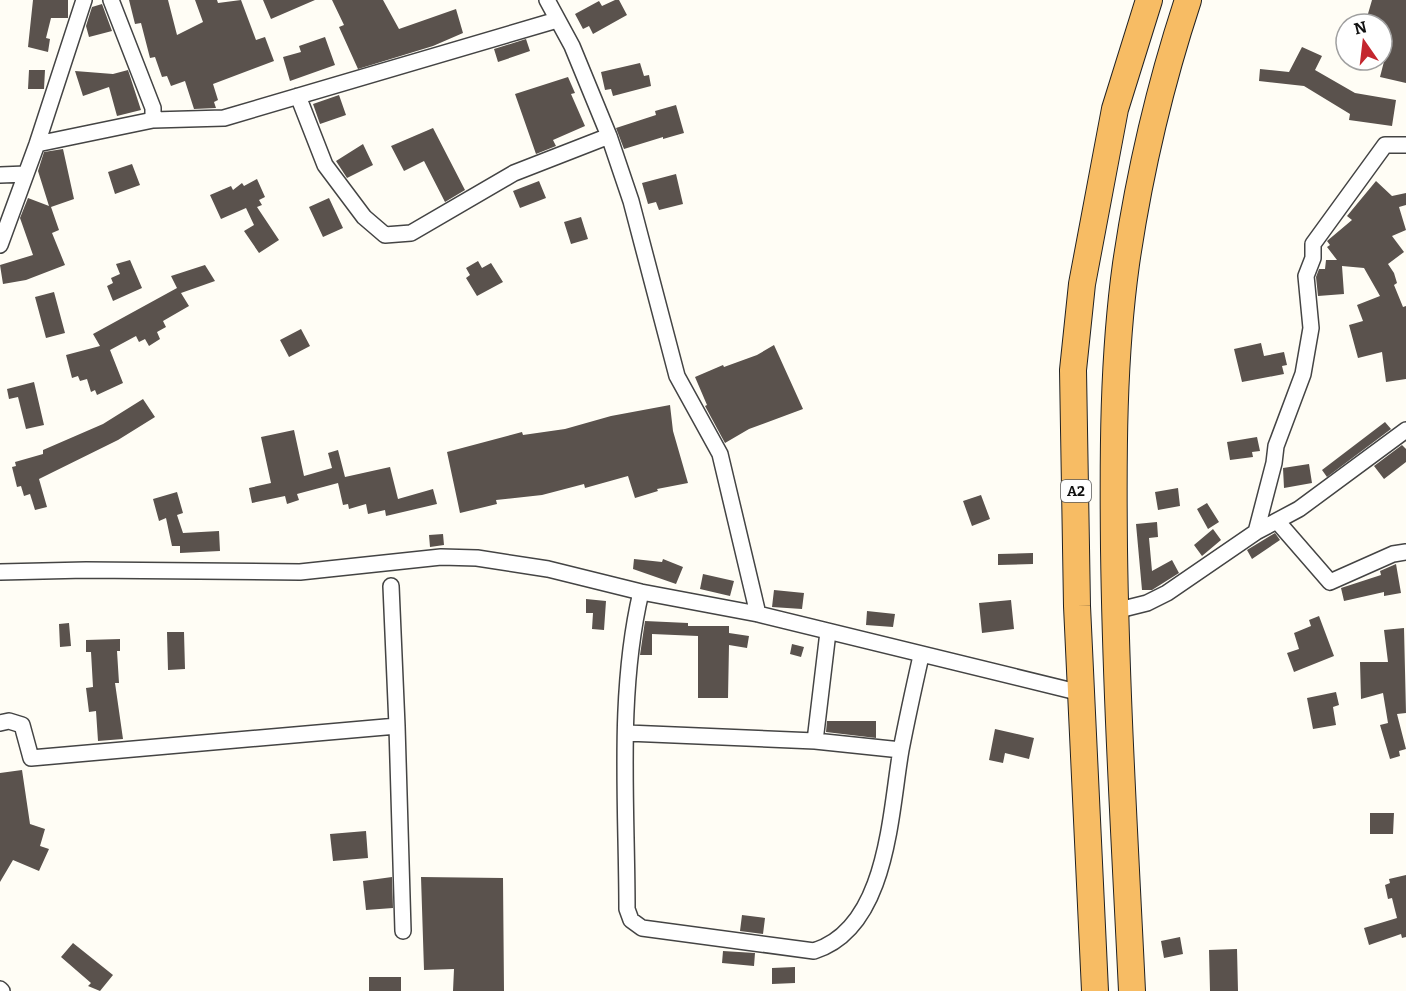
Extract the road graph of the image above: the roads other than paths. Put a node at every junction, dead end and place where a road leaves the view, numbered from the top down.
1 (84, 0) edge
2 (111, 0) edge
3 (547, 0) edge
4 (1149, 0) edge
5 (1188, 0) edge
6 (557, 20) junction
7 (298, 96) junction
8 (153, 120) junction
9 (609, 136) junction
10 (37, 144) junction
11 (1406, 145) edge
12 (26, 174) junction
13 (0, 175) edge
14 (0, 245) edge
15 (1406, 430) edge
16 (1277, 521) junction
17 (1256, 532) junction
18 (1406, 552) edge
19 (0, 572) edge
20 (391, 586) dead end
21 (641, 592) junction
22 (1115, 611) junction
23 (758, 614) junction
24 (828, 632) junction
25 (921, 656) junction
26 (1081, 693) junction
27 (0, 723) edge
28 (397, 726) junction
29 (627, 733) junction
30 (815, 741) junction
31 (902, 750) junction
32 (403, 931) dead end
33 (1095, 991) edge
34 (1131, 991) edge

1 - 10 street
2 - 8 street
3 - 6 street
4 - 26 highway, A2
5 - 22 highway
6 - 7 street
6 - 9 street
7 - 8 street
7 - 9 street
8 - 10 street
9 - 23 street
10 - 12 street
11 - 17 street
12 - 13 street
12 - 14 street
15 - 16 street
16 - 17 street
16 - 18 street
17 - 22 street
19 - 21 street
20 - 28 street
21 - 23 street
21 - 29 street
22 - 34 highway
23 - 24 street
24 - 25 street
24 - 30 street
25 - 26 street
25 - 31 street
26 - 33 highway, A2
27 - 28 street
28 - 32 street
29 - 30 street
29 - 31 street
30 - 31 street

